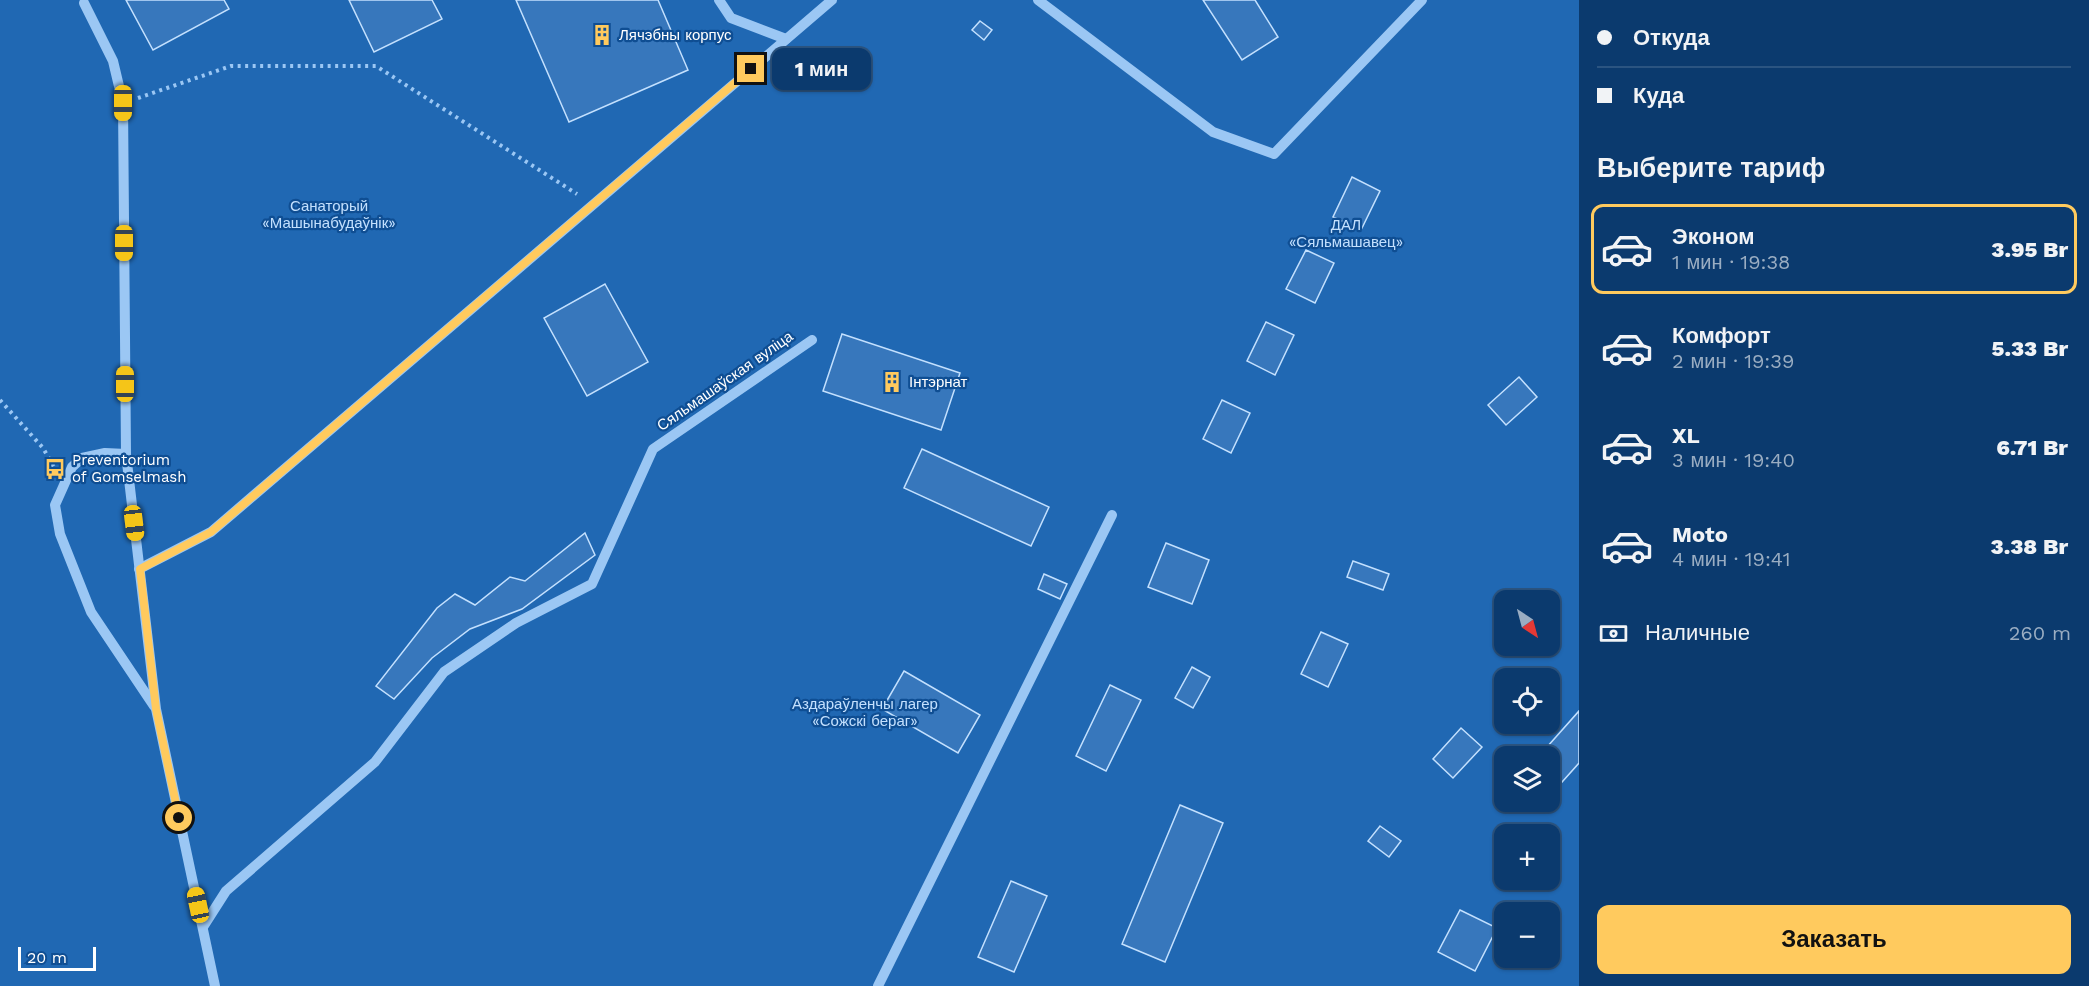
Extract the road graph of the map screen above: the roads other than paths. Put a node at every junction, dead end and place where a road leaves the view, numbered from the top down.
1 (719, 0) edge
2 (832, 0) edge
3 (1038, 0) edge
4 (1422, 0) edge
5 (84, 3) dead end
6 (786, 39) junction
7 (812, 340) dead end
8 (126, 454) junction
9 (1112, 515) dead end
10 (140, 569) junction
11 (156, 709) junction
12 (203, 927) junction
13 (215, 986) edge
14 (878, 986) edge

1 - 6 street
2 - 6 street
3 - 4 street
5 - 8 street
6 - 10 street
7 - 12 street, Сяльмашаўская вуліца
8 - 10 street
8 - 11 street
9 - 14 street
10 - 11 street
11 - 12 street
12 - 13 street

